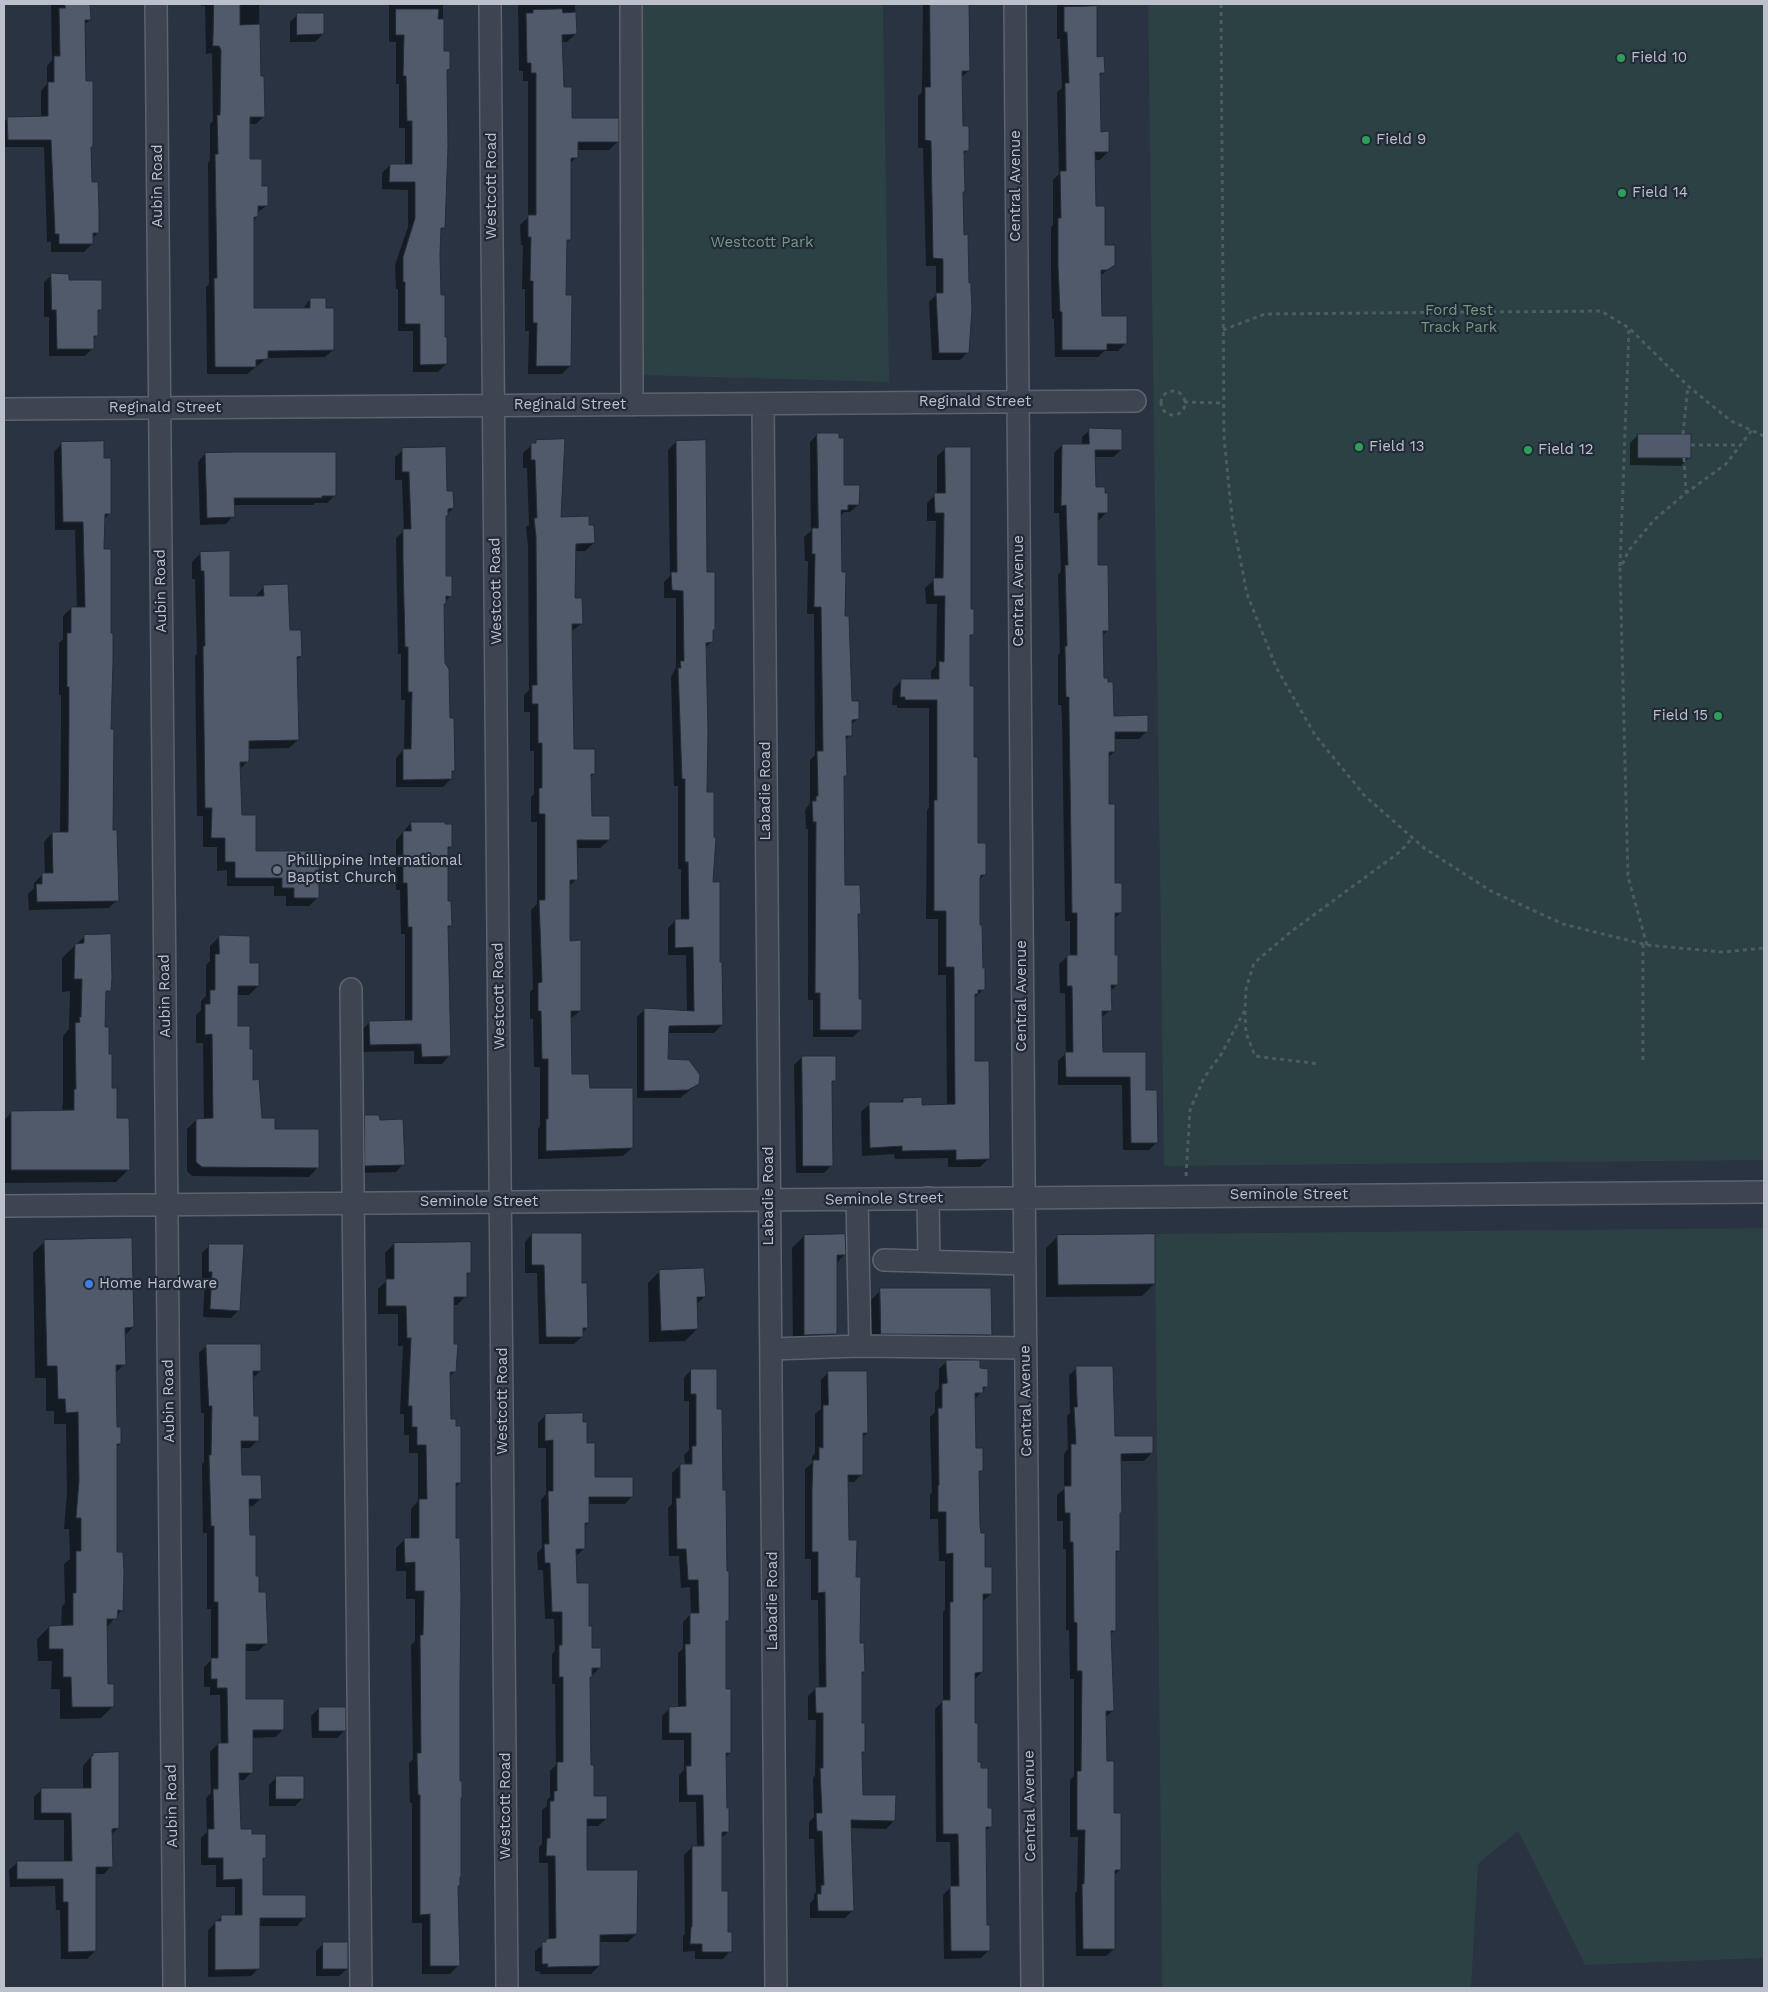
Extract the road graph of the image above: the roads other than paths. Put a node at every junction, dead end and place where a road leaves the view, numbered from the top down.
1 (156, 4) edge
2 (490, 4) edge
3 (631, 4) edge
4 (1015, 4) edge
5 (1135, 401) dead end
6 (1018, 402) junction
7 (763, 404) junction
8 (494, 405) junction
9 (632, 405) junction
10 (159, 408) junction
11 (4, 409) edge
12 (351, 989) dead end
13 (1764, 1192) edge
14 (1024, 1197) junction
15 (928, 1198) junction
16 (857, 1199) junction
17 (769, 1200) junction
18 (501, 1202) junction
19 (354, 1203) junction
20 (167, 1205) junction
21 (4, 1206) edge
22 (884, 1260) dead end
23 (929, 1261) junction
24 (1024, 1264) junction
25 (860, 1346) junction
26 (1025, 1348) junction
27 (771, 1349) junction
28 (174, 1988) edge
29 (361, 1988) edge
30 (507, 1988) edge
31 (776, 1988) edge
32 (1032, 1988) edge

1 - 10 street, Aubin Road
2 - 8 street, Westcott Road
3 - 9 street
4 - 6 street, Central Avenue
5 - 6 street, Reginald Street
6 - 7 street, Reginald Street
6 - 14 street, Central Avenue
7 - 9 street, Reginald Street
7 - 17 street, Labadie Road
8 - 9 street, Reginald Street
8 - 10 street, Reginald Street
8 - 18 street, Westcott Road
10 - 11 street, Reginald Street
10 - 20 street, Aubin Road
12 - 19 street
13 - 14 street, Seminole Street
14 - 15 street, Seminole Street
14 - 24 street, Central Avenue
15 - 16 street, Seminole Street
15 - 23 street
16 - 17 street, Seminole Street
16 - 25 street
17 - 18 street, Seminole Street
17 - 27 street, Labadie Road
18 - 19 street, Seminole Street
18 - 30 street, Westcott Road
19 - 20 street, Seminole Street
19 - 29 street
20 - 21 street, Seminole Street
20 - 28 street, Aubin Road
22 - 23 street
23 - 24 street
24 - 26 street, Central Avenue
25 - 26 street
25 - 27 street
26 - 32 street, Central Avenue
27 - 31 street, Labadie Road

